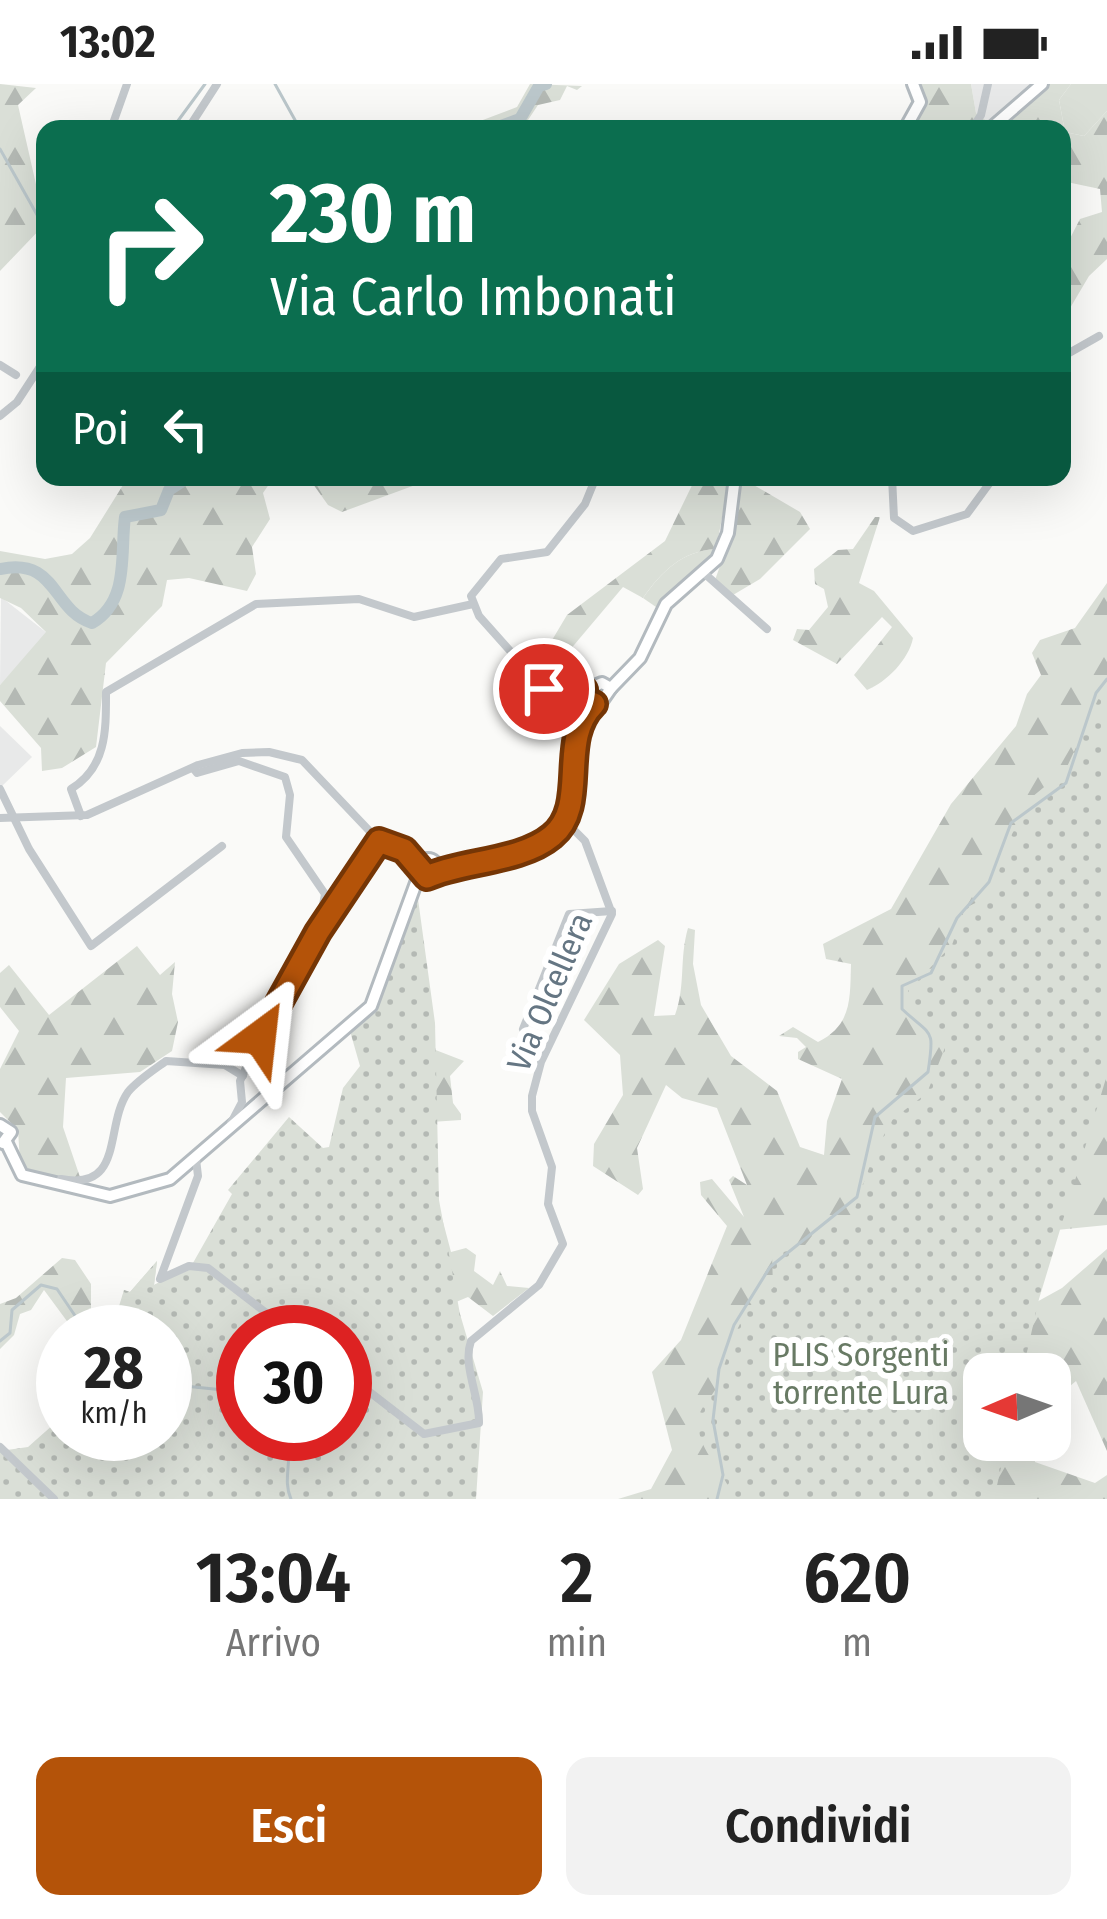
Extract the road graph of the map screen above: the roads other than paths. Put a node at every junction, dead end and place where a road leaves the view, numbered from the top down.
1 (127, 84) edge
2 (217, 84) edge
3 (913, 84) edge
4 (988, 84) edge
5 (1042, 84) edge
6 (114, 120) edge
7 (194, 120) edge
8 (909, 120) edge
9 (977, 120) edge
10 (1000, 120) edge
11 (1100, 335) dead end
12 (1071, 352) edge
13 (0, 364) edge
14 (36, 372) edge
15 (16, 375) dead end
16 (0, 416) edge
17 (592, 486) edge
18 (734, 486) edge
19 (892, 486) edge
20 (987, 486) edge
21 (705, 574) junction
22 (472, 600) junction
23 (767, 629) dead end
24 (608, 686) junction
25 (583, 700) junction
26 (193, 768) junction
27 (0, 789) edge
28 (81, 816) junction
29 (0, 818) edge
30 (14, 818) junction
31 (564, 820) junction
32 (379, 841) junction
33 (223, 847) dead end
34 (427, 868) junction
35 (612, 911) junction
36 (318, 932) junction
37 (523, 1029) dead end
38 (243, 1076) junction
39 (0, 1126) edge
40 (224, 1134) junction
41 (3, 1142) edge
42 (196, 1159) junction
43 (35, 1180) junction
44 (256, 1305) edge
45 (372, 1394) edge
46 (0, 1448) edge
47 (54, 1499) edge

1 - 6 street
2 - 7 street
3 - 8 street
4 - 9 street
5 - 10 street
11 - 12 street
13 - 15 street
14 - 16 street
17 - 22 street
18 - 21 street
19 - 20 street
21 - 23 street
21 - 24 street
22 - 25 street
22 - 28 street
24 - 25 street
24 - 25 street
25 - 31 street
26 - 28 street
26 - 32 street
26 - 36 street
27 - 30 street
28 - 30 street
29 - 30 street
30 - 33 street
31 - 34 street
31 - 35 street, Via Olcellera
32 - 34 street
32 - 36 street
34 - 40 street
35 - 37 street
35 - 45 street, Via Olcellera
36 - 38 street
38 - 40 street
38 - 43 street
39 - 41 street
40 - 42 street
41 - 43 street
42 - 43 street
42 - 44 street
46 - 47 street

